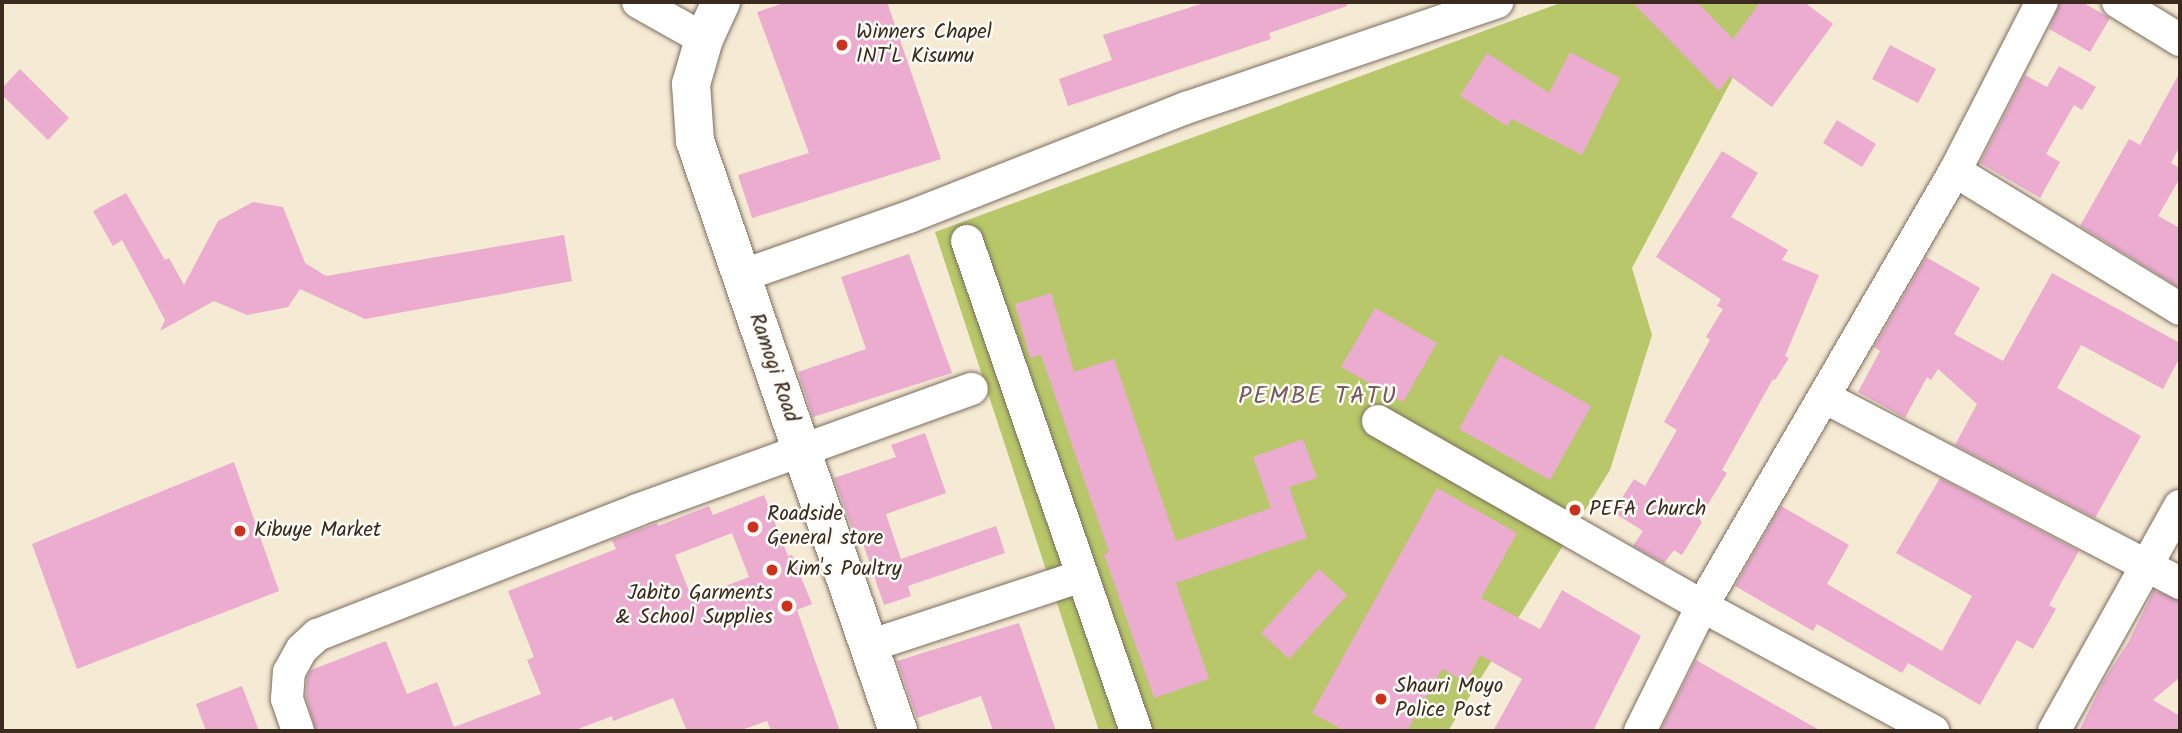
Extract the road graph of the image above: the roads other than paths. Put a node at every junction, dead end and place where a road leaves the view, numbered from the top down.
1 (638, 2) edge
2 (721, 2) edge
3 (1497, 2) edge
4 (2042, 2) edge
5 (2118, 2) edge
6 (704, 39) junction
7 (2180, 40) edge
8 (1955, 171) junction
9 (967, 241) dead end
10 (741, 276) junction
11 (2180, 309) edge
12 (972, 389) dead end
13 (1824, 397) junction
14 (1378, 421) dead end
15 (802, 452) junction
16 (2180, 506) edge
17 (2147, 566) junction
18 (1082, 576) junction
19 (2180, 583) edge
20 (1702, 606) junction
21 (869, 646) junction
22 (1913, 726) edge
23 (298, 731) edge
24 (898, 731) edge
25 (1136, 731) edge
26 (1640, 731) edge
27 (2054, 731) edge

1 - 6 street
2 - 6 street, Ramogi Road
3 - 10 street
4 - 8 street
5 - 7 street
6 - 10 street, Ramogi Road
8 - 11 street
8 - 13 street
9 - 18 street
10 - 15 street, Ramogi Road
12 - 15 street
13 - 17 street
13 - 20 street
14 - 20 street
15 - 21 street, Ramogi Road
15 - 23 street
16 - 17 street
17 - 19 street
17 - 27 street
18 - 21 street
18 - 25 street
20 - 22 street
20 - 26 street
21 - 24 street, Ramogi Road

